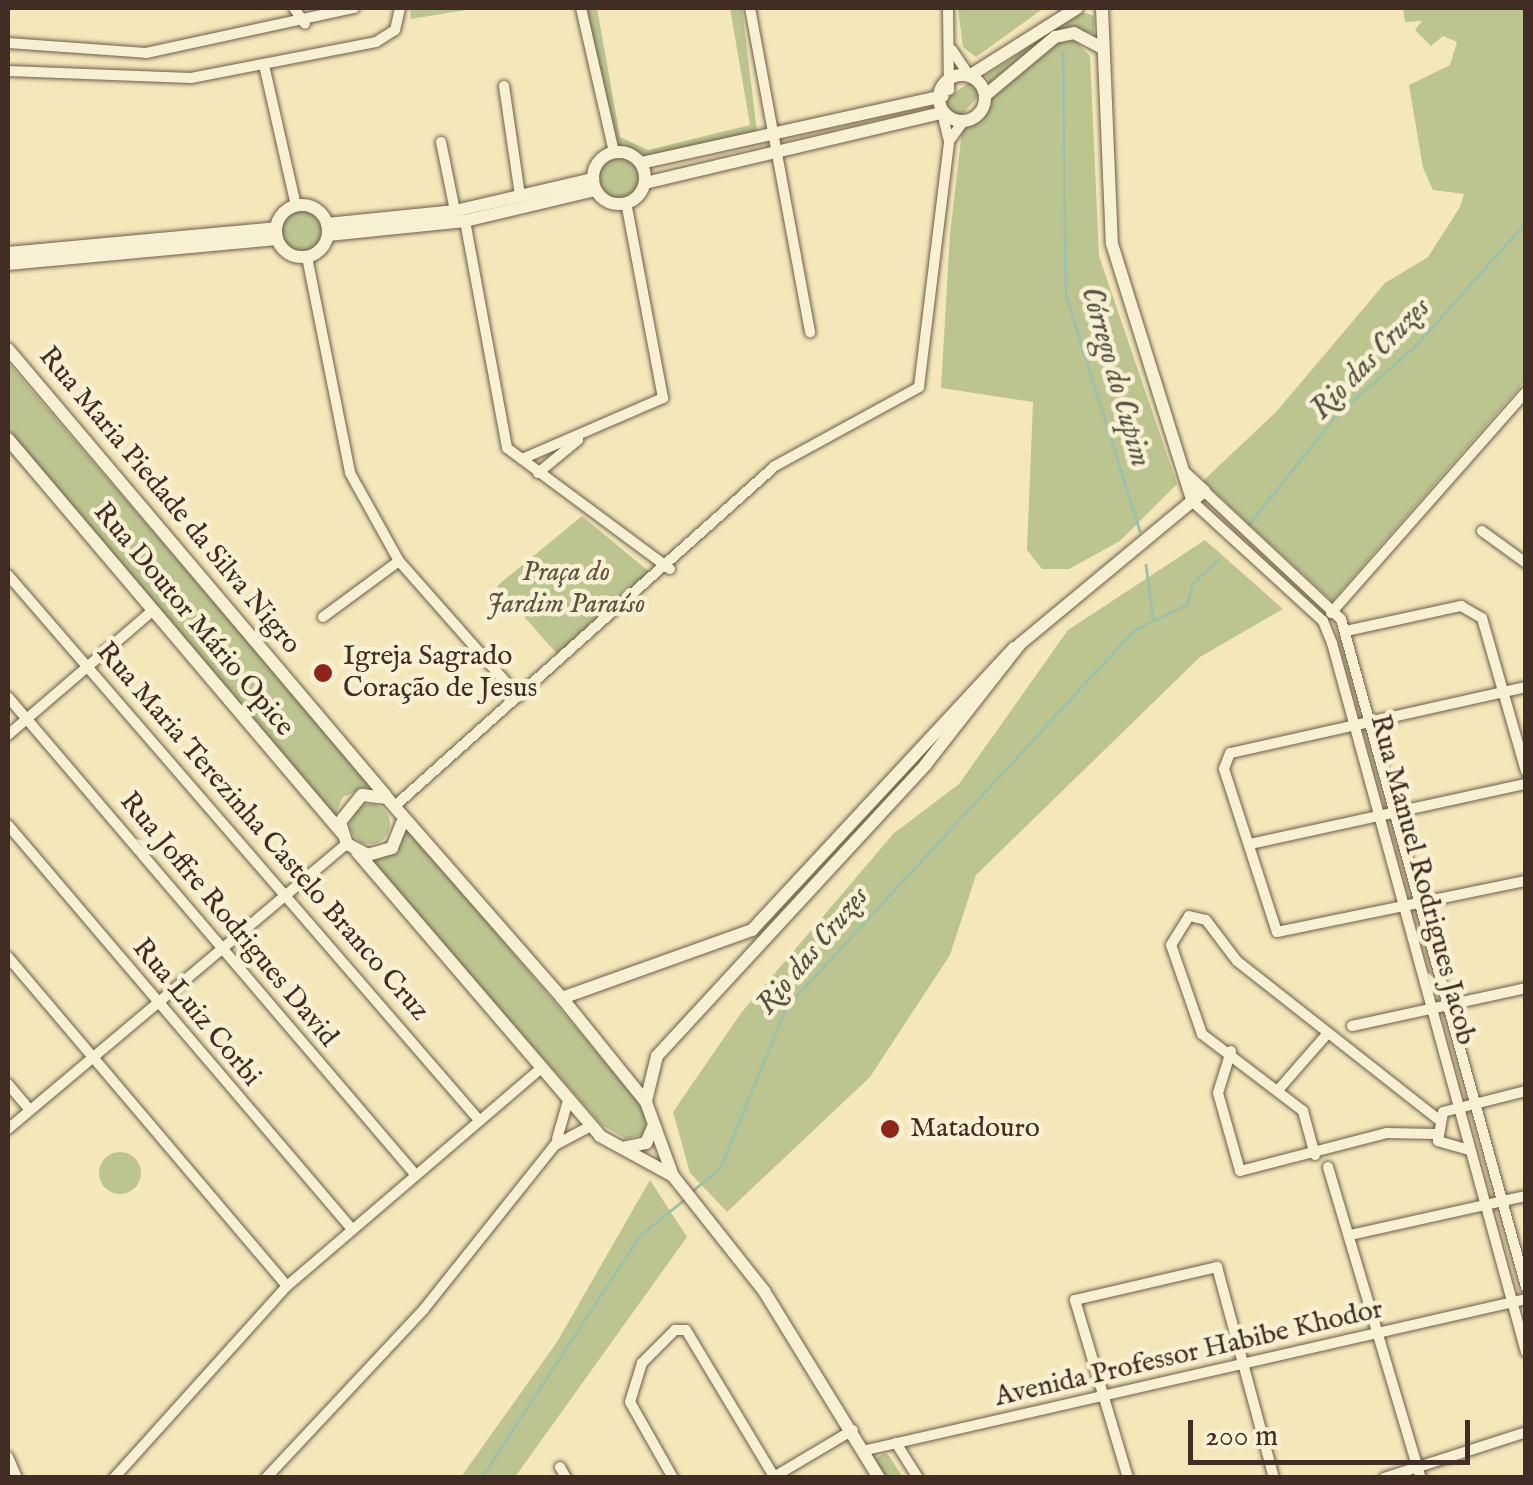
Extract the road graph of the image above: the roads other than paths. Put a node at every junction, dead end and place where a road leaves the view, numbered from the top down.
1 (294, 8) edge
2 (354, 8) edge
3 (400, 8) edge
4 (581, 8) edge
5 (750, 8) edge
6 (948, 8) edge
7 (1077, 8) edge
8 (1102, 8) edge
9 (304, 24) junction
10 (8, 43) edge
11 (950, 44) junction
12 (1102, 48) junction
13 (264, 65) junction
14 (8, 71) edge
15 (971, 74) junction
16 (504, 86) dead end
17 (946, 93) junction
18 (985, 96) junction
19 (941, 117) junction
20 (964, 120) junction
21 (774, 140) junction
22 (949, 141) junction
23 (441, 142) dead end
24 (614, 152) junction
25 (640, 163) junction
26 (645, 183) junction
27 (594, 184) junction
28 (520, 196) junction
29 (626, 203) junction
30 (296, 206) junction
31 (460, 216) junction
32 (328, 230) junction
33 (276, 233) junction
34 (8, 254) edge
35 (307, 257) junction
36 (8, 264) edge
37 (810, 332) dead end
38 (8, 350) edge
39 (1526, 392) edge
40 (588, 433) junction
41 (8, 438) edge
42 (522, 459) junction
43 (538, 473) junction
44 (1186, 473) junction
45 (1204, 491) junction
46 (1193, 502) junction
47 (1482, 531) dead end
48 (399, 561) junction
49 (1526, 563) edge
50 (670, 569) junction
51 (8, 575) edge
52 (152, 611) junction
53 (1334, 611) junction
54 (323, 617) dead end
55 (1323, 622) junction
56 (1346, 632) junction
57 (1020, 644) junction
58 (90, 665) junction
59 (1526, 687) edge
60 (1506, 692) junction
61 (8, 697) edge
62 (519, 697) junction
63 (26, 718) junction
64 (1370, 720) junction
65 (1354, 724) junction
66 (8, 735) edge
67 (1526, 771) edge
68 (1526, 784) edge
69 (392, 801) junction
70 (1395, 810) junction
71 (1379, 814) junction
72 (402, 823) junction
73 (8, 825) edge
74 (349, 843) junction
75 (1250, 844) junction
76 (1526, 880) edge
77 (284, 892) junction
78 (1420, 900) junction
79 (1404, 904) junction
80 (220, 946) junction
81 (8, 956) edge
82 (1526, 988) edge
83 (562, 998) junction
84 (156, 1003) junction
85 (1445, 1006) junction
86 (1429, 1009) junction
87 (1352, 1026) dead end
88 (1328, 1033) junction
89 (1231, 1051) junction
90 (95, 1058) junction
91 (541, 1068) junction
92 (8, 1084) edge
93 (1279, 1089) junction
94 (1526, 1092) edge
95 (568, 1101) junction
96 (646, 1102) junction
97 (1471, 1103) junction
98 (1458, 1106) junction
99 (30, 1110) junction
100 (1438, 1118) junction
101 (479, 1120) junction
102 (654, 1122) junction
103 (590, 1126) junction
104 (8, 1129) edge
105 (1435, 1134) junction
106 (555, 1145) junction
107 (620, 1148) junction
108 (1469, 1150) junction
109 (1315, 1155) junction
110 (1328, 1168) dead end
111 (414, 1173) junction
112 (676, 1181) junction
113 (1526, 1196) edge
114 (1498, 1202) junction
115 (1484, 1205) junction
116 (351, 1228) junction
117 (1350, 1235) junction
118 (287, 1286) junction
119 (1526, 1287) edge
120 (1526, 1299) edge
121 (1512, 1302) junction
122 (1380, 1334) junction
123 (1526, 1352) edge
124 (1243, 1364) junction
125 (1104, 1397) junction
126 (852, 1430) junction
127 (1526, 1432) edge
128 (896, 1443) junction
129 (862, 1450) junction
130 (8, 1458) edge
131 (560, 1467) dead end
132 (1419, 1472) edge
133 (774, 1477) edge
134 (18, 1478) edge
135 (114, 1478) edge
136 (266, 1478) edge
137 (566, 1478) edge
138 (673, 1478) edge
139 (879, 1478) edge
140 (918, 1478) edge
141 (1128, 1478) edge
142 (1274, 1478) edge
143 (1384, 1478) edge

1 - 9 street
2 - 9 street
3 - 13 street
4 - 24 street
5 - 21 street
6 - 11 street
7 - 15 street
8 - 12 street, Rua Manuel Rodrigues Jacob
9 - 10 street
11 - 15 street
11 - 17 street
12 - 18 street
12 - 44 street, Rua Manuel Rodrigues Jacob
13 - 14 street
13 - 30 street
15 - 17 street
15 - 18 street
16 - 28 street
17 - 19 street
17 - 21 street
18 - 20 street
19 - 20 street
19 - 21 street
19 - 22 street
20 - 22 street
21 - 25 street
21 - 26 street
21 - 37 street
22 - 50 street
23 - 31 street
24 - 25 street
24 - 27 street
25 - 26 street
26 - 29 street
27 - 28 street
27 - 29 street
27 - 31 street
28 - 31 street
29 - 40 street
30 - 32 street
30 - 33 street
31 - 32 street
31 - 42 street
32 - 35 street
33 - 34 street
33 - 35 street
33 - 36 street
35 - 48 street
38 - 69 street, Rua Maria Piedade da Silva Nigro
39 - 53 street
40 - 42 street
40 - 43 street
41 - 52 street, Rua Doutor Mário Opice
42 - 43 street
43 - 50 street
44 - 45 street, Rua Manuel Rodrigues Jacob
44 - 46 street, Rua Manuel Rodrigues Jacob
45 - 46 street
45 - 53 street, Rua Manuel Rodrigues Jacob
46 - 55 street
46 - 57 street
47 - 49 street
48 - 54 street
48 - 62 street
50 - 62 street
51 - 58 street, Rua Maria Terezinha Castelo Branco Cruz
52 - 58 street
52 - 74 street, Rua Doutor Mário Opice
53 - 55 street
53 - 56 street, Rua Manuel Rodrigues Jacob
55 - 65 street, Rua Manuel Rodrigues Jacob
56 - 60 street
56 - 64 street, Rua Manuel Rodrigues Jacob
57 - 83 street
57 - 96 street
58 - 63 street
58 - 77 street, Rua Maria Terezinha Castelo Branco Cruz
59 - 60 street
60 - 64 street
60 - 67 street
61 - 63 street, Rua Joffre Rodrigues David
62 - 69 street
63 - 66 street
63 - 80 street, Rua Joffre Rodrigues David
64 - 65 street
64 - 70 street, Rua Manuel Rodrigues Jacob
65 - 71 street, Rua Manuel Rodrigues Jacob
65 - 75 street
68 - 70 street
69 - 72 street, Rua Maria Piedade da Silva Nigro
69 - 74 street
70 - 71 street
70 - 78 street, Rua Manuel Rodrigues Jacob
71 - 75 street
71 - 79 street, Rua Manuel Rodrigues Jacob
72 - 74 street
72 - 83 street
73 - 84 street, Rua Luiz Corbi
74 - 77 street
74 - 91 street, Rua Doutor Mário Opice
75 - 79 street
76 - 78 street
77 - 80 street
77 - 101 street, Rua Maria Terezinha Castelo Branco Cruz
78 - 79 street
78 - 85 street, Rua Manuel Rodrigues Jacob
79 - 86 street, Rua Manuel Rodrigues Jacob
80 - 84 street
80 - 111 street, Rua Joffre Rodrigues David
81 - 90 street
82 - 85 street
83 - 96 street
84 - 90 street
84 - 116 street, Rua Luiz Corbi
85 - 86 street
85 - 97 street, Rua Manuel Rodrigues Jacob
86 - 87 street
86 - 98 street, Rua Manuel Rodrigues Jacob
88 - 89 street
88 - 93 street
88 - 100 street
89 - 93 street
89 - 109 street
90 - 99 street
90 - 118 street
91 - 95 street, Rua Doutor Mário Opice
91 - 101 street
92 - 99 street
93 - 109 street
94 - 97 street
95 - 103 street, Rua Doutor Mário Opice
95 - 106 street
96 - 102 street
97 - 98 street
97 - 114 street, Rua Manuel Rodrigues Jacob
98 - 100 street
98 - 108 street, Rua Manuel Rodrigues Jacob
99 - 104 street
100 - 105 street
101 - 111 street
102 - 107 street
102 - 112 street
103 - 106 street
103 - 107 street, Rua Doutor Mário Opice
105 - 108 street
105 - 109 street
106 - 136 street
107 - 112 street, Rua Doutor Mário Opice
108 - 115 street, Rua Manuel Rodrigues Jacob
110 - 117 street
111 - 116 street
112 - 126 street
113 - 114 street
114 - 115 street
114 - 119 street, Rua Manuel Rodrigues Jacob
115 - 117 street
115 - 121 street, Rua Manuel Rodrigues Jacob
116 - 118 street
117 - 122 street
118 - 135 street
120 - 121 street, Avenida Professor Habibe Khodor
121 - 122 street, Avenida Professor Habibe Khodor
121 - 123 street, Rua Manuel Rodrigues Jacob
122 - 124 street, Avenida Professor Habibe Khodor
122 - 132 street
124 - 125 street, Avenida Professor Habibe Khodor
124 - 125 street
124 - 142 street
125 - 128 street, Avenida Professor Habibe Khodor
125 - 141 street
126 - 129 street
126 - 133 street
127 - 132 street
128 - 129 street, Avenida Professor Habibe Khodor
128 - 140 street
129 - 139 street
130 - 134 street
131 - 137 street
132 - 143 street
133 - 138 street

